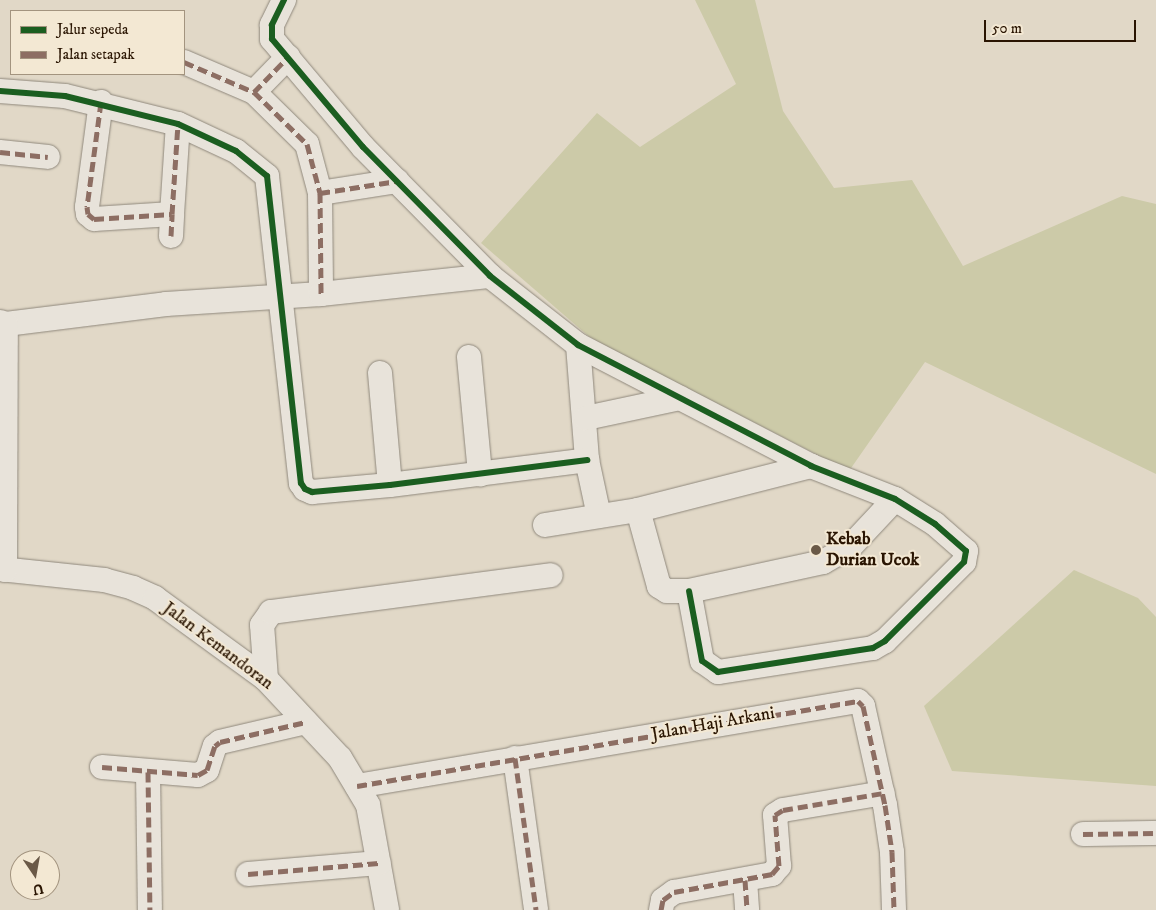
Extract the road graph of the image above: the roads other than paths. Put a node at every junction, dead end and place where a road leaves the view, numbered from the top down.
1 (284, 0) edge
2 (288, 57) junction
3 (185, 62) edge
4 (0, 91) edge
5 (254, 92) junction
6 (101, 102) junction
7 (178, 124) junction
8 (0, 152) edge
9 (48, 157) dead end
10 (397, 181) junction
11 (320, 193) junction
12 (490, 276) junction
13 (279, 294) junction
14 (320, 294) junction
15 (3, 323) edge
16 (578, 345) junction
17 (469, 357) dead end
18 (380, 373) dead end
19 (680, 398) junction
20 (586, 418) junction
21 (587, 460) junction
22 (811, 466) junction
23 (480, 474) junction
24 (390, 485) junction
25 (896, 499) junction
26 (638, 510) junction
27 (599, 516) junction
28 (546, 525) dead end
29 (3, 569) edge
30 (551, 575) dead end
31 (689, 591) junction
32 (266, 679) junction
33 (306, 722) junction
34 (515, 758) junction
35 (102, 767) dead end
36 (148, 772) junction
37 (357, 786) junction
38 (883, 793) junction
39 (1156, 833) edge
40 (1083, 834) dead end
41 (379, 863) junction
42 (248, 874) dead end
43 (746, 880) junction
44 (150, 910) edge
45 (387, 910) edge
46 (536, 910) edge
47 (660, 910) edge
48 (747, 910) edge
49 (894, 910) edge

1 - 2 street
2 - 5 street
2 - 10 street
3 - 5 street
4 - 6 street
5 - 11 street
6 - 7 street
6 - 7 street
7 - 13 street
8 - 9 street
10 - 11 street
10 - 12 street
11 - 14 street
12 - 14 street
12 - 16 street
13 - 14 street
13 - 15 street
13 - 24 street
15 - 29 street
16 - 19 street
16 - 20 street
17 - 23 street
18 - 24 street
19 - 20 street
19 - 22 street
20 - 21 street
21 - 23 street
21 - 27 street
22 - 25 street
22 - 26 street
23 - 24 street
25 - 31 street
25 - 31 street
26 - 27 street
26 - 31 street
27 - 28 street
29 - 32 street, Jalan Kemandoran
30 - 32 street
32 - 33 street, Jalan Kemandoran
33 - 36 street
33 - 37 street, Jalan Kemandoran
34 - 37 street, Jalan Haji Arkani
34 - 38 street, Jalan Haji Arkani
34 - 46 street
35 - 36 street
36 - 44 street
37 - 41 street, Jalan Kemandoran
38 - 43 street
38 - 49 street, Jalan Haji Arkani
39 - 40 street
41 - 42 street
41 - 45 street, Jalan Kemandoran
43 - 47 street
43 - 48 street

